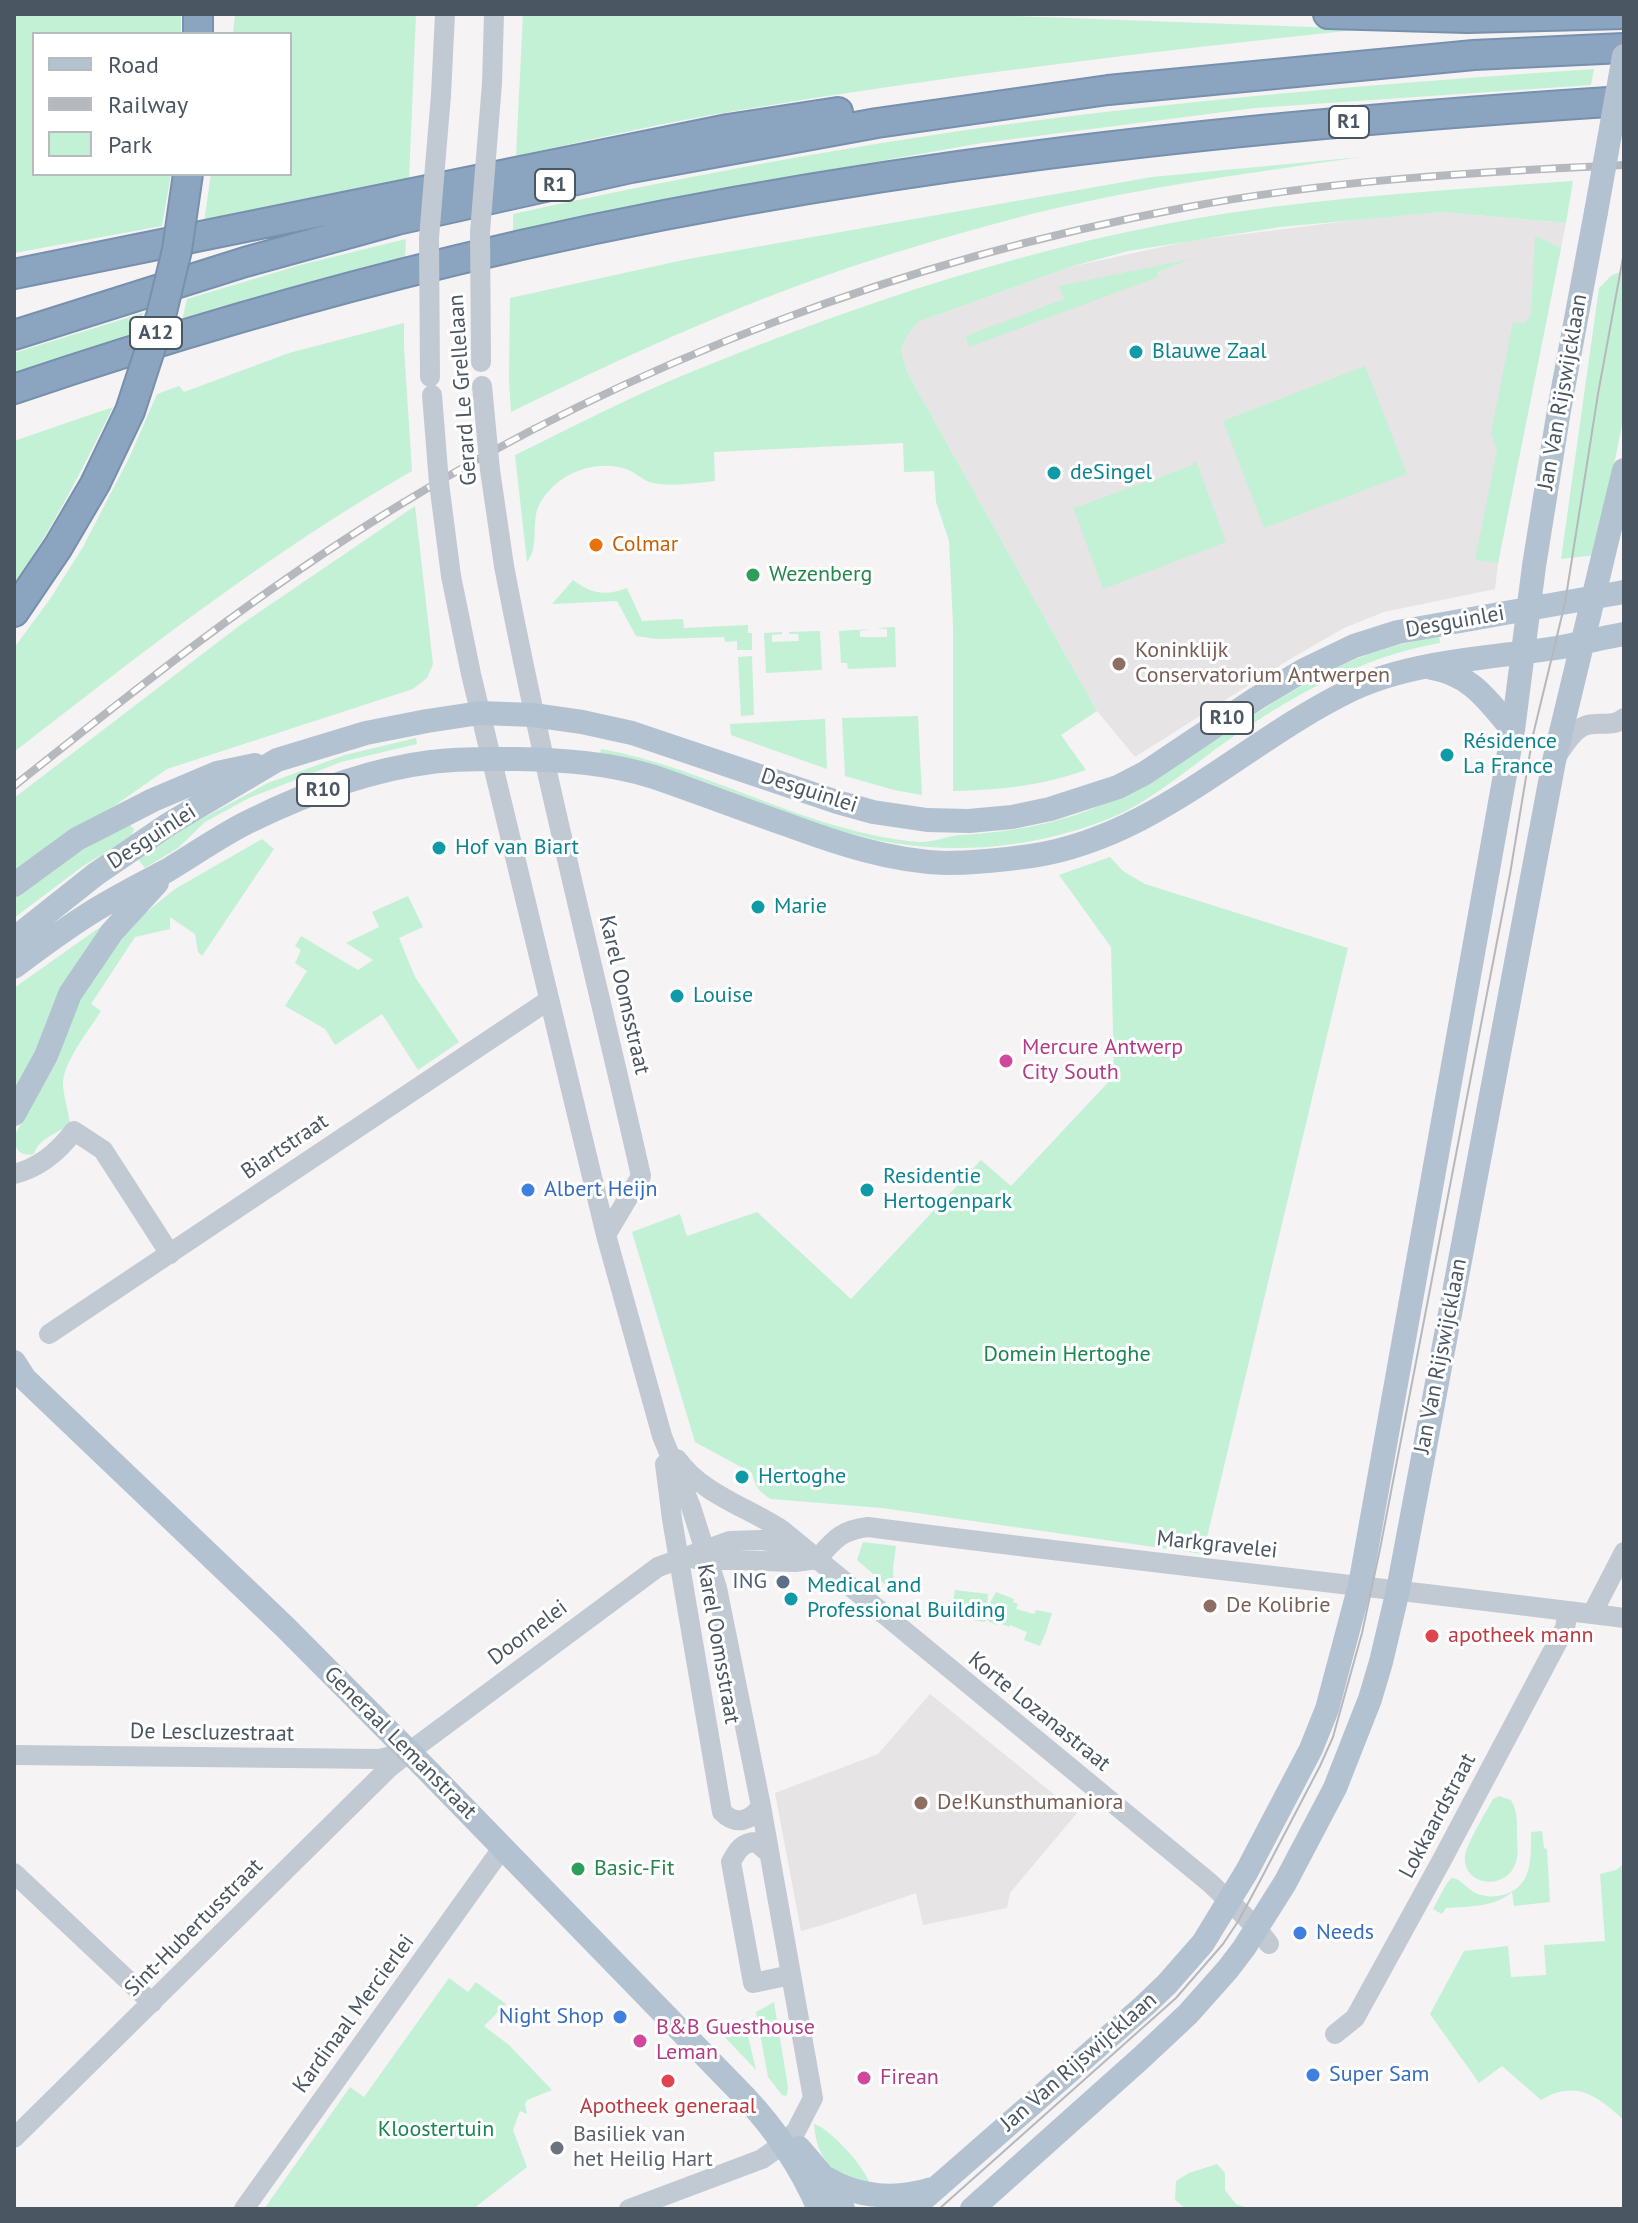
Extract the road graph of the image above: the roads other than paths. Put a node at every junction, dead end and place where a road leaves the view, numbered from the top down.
1 (445, 14) edge
2 (494, 14) edge
3 (1328, 14) edge
4 (1624, 14) edge
5 (1624, 48) edge
6 (1624, 56) edge
7 (1108, 90) junction
8 (1624, 101) edge
9 (188, 176) edge
10 (14, 274) edge
11 (14, 335) edge
12 (14, 389) edge
13 (1624, 470) edge
14 (1620, 515) edge
15 (1624, 592) edge
16 (1594, 597) junction
17 (1529, 609) junction
18 (14, 612) edge
19 (1624, 634) edge
20 (1583, 641) junction
21 (1523, 652) junction
22 (1425, 667) junction
23 (480, 713) junction
24 (533, 715) junction
25 (1622, 725) edge
26 (1513, 730) junction
27 (491, 759) junction
28 (543, 759) junction
29 (277, 760) junction
30 (1554, 761) junction
31 (169, 869) junction
32 (14, 885) edge
33 (14, 939) edge
34 (14, 967) edge
35 (549, 1000) junction
36 (14, 1114) edge
37 (58, 1151) junction
38 (14, 1154) edge
39 (14, 1174) edge
40 (606, 1235) junction
41 (170, 1254) junction
42 (49, 1334) dead end
43 (18, 1371) edge
44 (662, 1436) junction
45 (799, 1545) junction
46 (1624, 1552) edge
47 (706, 1554) junction
48 (679, 1559) junction
49 (817, 1559) junction
50 (1360, 1585) junction
51 (1398, 1590) junction
52 (1568, 1611) junction
53 (1592, 1614) junction
54 (1624, 1618) edge
55 (409, 1752) junction
56 (14, 1755) edge
57 (761, 1806) junction
58 (503, 1847) junction
59 (769, 1853) junction
60 (14, 1873) edge
61 (1231, 1901) junction
62 (1263, 1936) junction
63 (791, 1975) junction
64 (152, 2003) junction
65 (1335, 2034) dead end
66 (14, 2138) edge
67 (786, 2141) junction
68 (824, 2177) junction
69 (936, 2188) junction
70 (244, 2209) edge
71 (629, 2209) edge
72 (819, 2209) edge
73 (843, 2209) edge
74 (912, 2209) edge
75 (972, 2209) edge

1 - 23 street, Gerard Le Grellelaan, bridge
2 - 24 street, Gerard Le Grellelaan, bridge
3 - 4 highway
5 - 7 highway, R1
6 - 17 main road, Jan Van Rijswijcklaan, bridge
7 - 10 highway
7 - 11 highway, R1
8 - 12 highway, R1
9 - 18 highway, A12, bridge
13 - 14 main road, Jan Van Rijswijcklaan
14 - 16 main road, Jan Van Rijswijcklaan
15 - 16 main road, Desguinlei / R10
16 - 17 main road, Desguinlei / R10
16 - 20 main road, Jan Van Rijswijcklaan
17 - 21 main road, Jan Van Rijswijcklaan
17 - 24 main road, Desguinlei / R10
19 - 20 main road, Desguinlei / R10
20 - 21 main road, Desguinlei / R10
20 - 30 main road, Jan Van Rijswijcklaan
21 - 22 main road, Desguinlei / R10
21 - 26 main road, Jan Van Rijswijcklaan
22 - 26 main road
22 - 28 main road, Desguinlei / R10
23 - 24 main road, Desguinlei / R10
23 - 27 street, Gerard Le Grellelaan
23 - 29 main road, Desguinlei / R10
24 - 28 street, Gerard Le Grellelaan
25 - 30 street, Jan Van Rijswijcklaan
26 - 50 main road, Jan Van Rijswijcklaan
27 - 28 main road, Desguinlei / R10
27 - 31 main road, Desguinlei / R10
27 - 35 street, Karel Oomsstraat
28 - 40 street, Karel Oomsstraat
29 - 32 main road
29 - 33 main road, Desguinlei / R10
30 - 51 main road, Jan Van Rijswijcklaan
31 - 34 main road, Desguinlei / R10
31 - 36 main road
35 - 40 street, Karel Oomsstraat
35 - 41 street, Biartstraat
37 - 38 street
37 - 39 street
37 - 41 street
40 - 44 street, Karel Oomsstraat
41 - 42 street, Biartstraat
43 - 55 main road, Generaal Lemanstraat
44 - 45 street, Karel Oomsstraat
44 - 47 street, Karel Oomsstraat
44 - 48 street, Karel Oomsstraat
45 - 47 street
45 - 49 street
46 - 53 street
47 - 48 street
47 - 49 street
47 - 57 street, Karel Oomsstraat
48 - 55 street, Doornelei
48 - 57 street, Karel Oomsstraat
49 - 50 street, Markgravelei
49 - 61 street, Korte Lozanastraat
50 - 51 street, Markgravelei
50 - 61 main road, Jan Van Rijswijcklaan
51 - 52 street, Markgravelei
51 - 62 main road, Jan Van Rijswijcklaan
52 - 53 street, Markgravelei
52 - 65 street, Lokkaardstraat
53 - 54 street, Markgravelei
55 - 56 street, De Lescluzestraat
55 - 58 main road, Generaal Lemanstraat
55 - 64 street, Sint-Hubertusstraat
57 - 59 street, Karel Oomsstraat
58 - 67 main road, Generaal Lemanstraat
58 - 70 street, Kardinaal Mercierlei
59 - 63 street, Karel Oomsstraat
59 - 63 street
60 - 64 street
61 - 62 street
61 - 69 main road, Jan Van Rijswijcklaan
62 - 75 main road, Jan Van Rijswijcklaan
63 - 67 street, Karel Oomsstraat
64 - 66 street, Sint-Hubertusstraat
67 - 68 main road, Generaal Lemanstraat
67 - 71 street
67 - 72 main road, Generaal Lemanstraat
68 - 69 main road
68 - 73 main road, Generaal Lemanstraat
69 - 74 main road, Jan Van Rijswijcklaan

